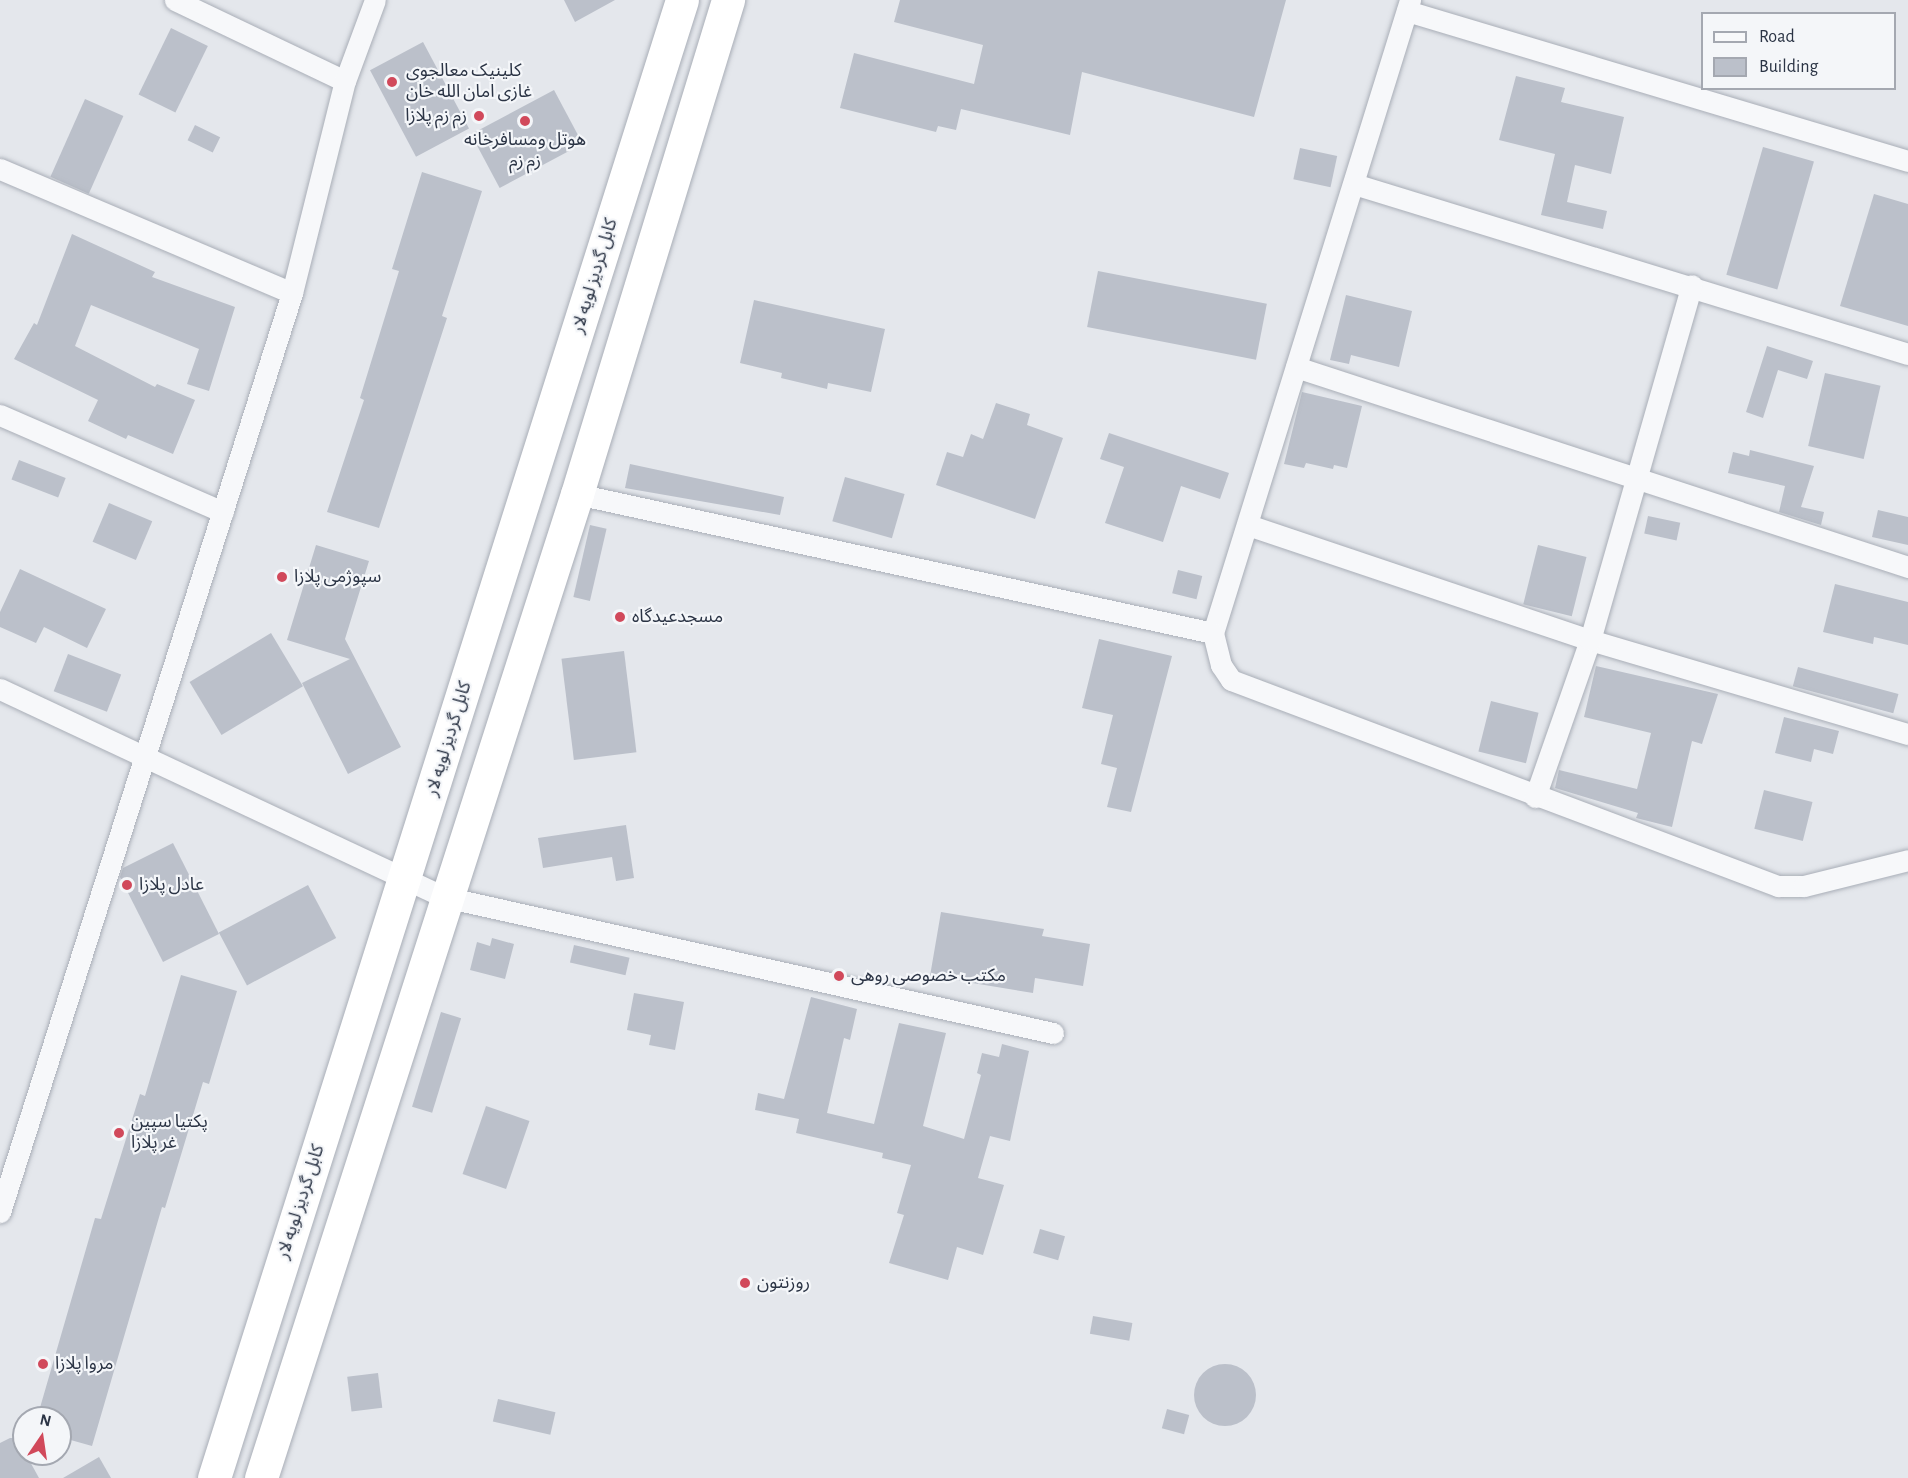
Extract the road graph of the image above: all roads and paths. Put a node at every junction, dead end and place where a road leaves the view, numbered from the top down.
1 (175, 0) edge
2 (375, 0) edge
3 (682, 0) edge
4 (728, 0) edge
5 (1409, 5) edge
6 (345, 81) junction
7 (1908, 161) edge
8 (0, 169) edge
9 (1354, 184) junction
10 (1692, 285) junction
11 (292, 293) junction
12 (1908, 354) edge
13 (1296, 367) junction
14 (0, 415) edge
15 (1636, 480) junction
16 (577, 494) junction
17 (223, 512) junction
18 (1248, 525) junction
19 (1908, 567) edge
20 (1213, 633) junction
21 (1590, 640) junction
22 (0, 689) edge
23 (1908, 734) edge
24 (144, 756) junction
25 (1534, 797) junction
26 (1908, 860) edge
27 (405, 877) junction
28 (445, 897) junction
29 (1053, 1033) dead end
30 (4, 1187) edge
31 (0, 1212) edge
32 (214, 1478) edge
33 (261, 1478) edge

1 - 6 street
2 - 6 street
3 - 27 highway, کابل گردیز لویه لار
4 - 16 highway
5 - 7 street
5 - 9 street
6 - 11 street
8 - 11 street
9 - 10 street
9 - 13 street
10 - 12 street
10 - 15 street
11 - 17 street
13 - 15 street
13 - 18 street
14 - 17 street
15 - 19 street
15 - 21 street
16 - 20 street
16 - 28 highway
17 - 24 street
18 - 20 street
18 - 21 street
20 - 25 street
21 - 23 street
21 - 25 street
22 - 24 street
24 - 27 street
24 - 30 street
25 - 26 street
27 - 28 street
27 - 32 highway, کابل گردیز لویه لار
28 - 29 street
28 - 33 highway
30 - 31 street

